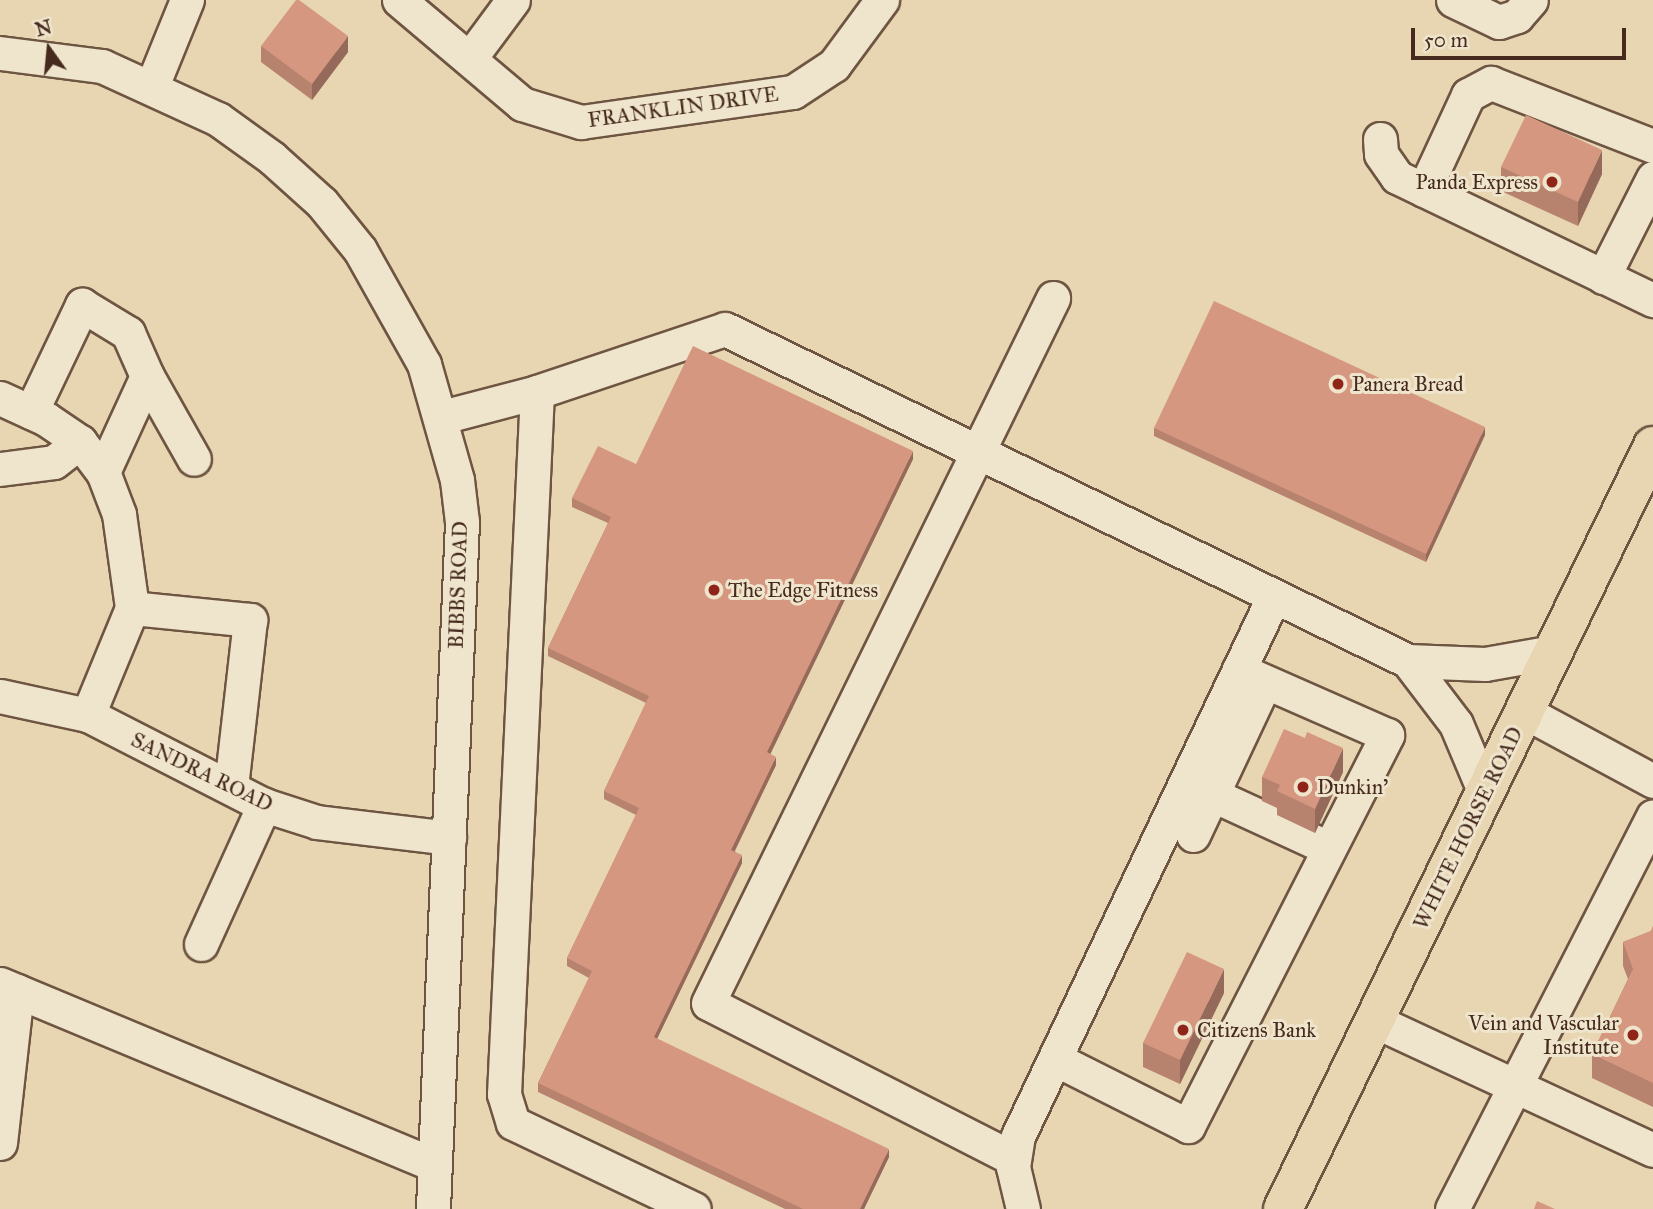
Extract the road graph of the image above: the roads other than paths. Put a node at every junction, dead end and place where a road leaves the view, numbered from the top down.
1 (187, 0) edge
2 (399, 0) edge
3 (513, 0) edge
4 (881, 0) edge
5 (1453, 0) edge
6 (1531, 0) edge
7 (0, 54) edge
8 (470, 58) junction
9 (152, 86) junction
10 (1380, 139) dead end
11 (1653, 146) edge
12 (1653, 178) edge
13 (1424, 190) junction
14 (1603, 277) junction
15 (1053, 298) dead end
16 (1653, 300) edge
17 (147, 376) junction
18 (537, 392) junction
19 (0, 397) edge
20 (31, 412) junction
21 (442, 417) junction
22 (80, 442) junction
23 (1653, 446) edge
24 (978, 450) junction
25 (194, 459) dead end
26 (0, 469) edge
27 (103, 472) junction
28 (1274, 596) junction
29 (132, 608) junction
30 (1553, 652) junction
31 (1408, 661) junction
32 (1252, 676) junction
33 (0, 696) edge
34 (1525, 712) junction
35 (88, 715) junction
36 (1653, 781) edge
37 (231, 787) junction
38 (1485, 793) junction
39 (1213, 795) junction
40 (264, 805) junction
41 (1653, 817) edge
42 (1193, 835) dead end
43 (449, 838) junction
44 (1328, 848) junction
45 (201, 944) dead end
46 (9, 988) edge
47 (1375, 1021) junction
48 (1055, 1059) junction
49 (1514, 1086) junction
50 (0, 1143) edge
51 (1653, 1150) edge
52 (1014, 1159) junction
53 (434, 1166) junction
54 (433, 1209) edge
55 (694, 1209) edge
56 (1023, 1209) edge
57 (1283, 1209) edge
58 (1452, 1209) edge

1 - 9 street
2 - 8 street, FRANKLIN DRIVE
3 - 8 street
4 - 8 street, FRANKLIN DRIVE
5 - 6 street
7 - 9 street, BIBBS ROAD
9 - 21 street, BIBBS ROAD
10 - 13 street
11 - 13 street
12 - 14 street
13 - 14 street
14 - 16 street
15 - 24 street
17 - 20 street
17 - 25 street
17 - 27 street
18 - 21 street
18 - 24 street
18 - 55 street
19 - 20 street
20 - 22 street
21 - 43 street, BIBBS ROAD
22 - 26 street
22 - 27 street
23 - 30 main road, WHITE HORSE ROAD
24 - 28 street
24 - 52 street
27 - 29 street
28 - 31 street
28 - 32 street
29 - 35 street
29 - 37 street
30 - 31 street
30 - 34 main road, WHITE HORSE ROAD
31 - 38 street
32 - 39 street
32 - 44 street
32 - 48 street
33 - 35 street, SANDRA ROAD
34 - 36 street
34 - 38 main road, WHITE HORSE ROAD
35 - 37 street, SANDRA ROAD
37 - 40 street, SANDRA ROAD
38 - 47 main road, WHITE HORSE ROAD
39 - 42 street
39 - 44 street
40 - 43 street, SANDRA ROAD
40 - 45 street
41 - 49 street
43 - 53 street, BIBBS ROAD
44 - 48 street
46 - 50 street
46 - 53 street
47 - 49 street
47 - 57 main road, WHITE HORSE ROAD
48 - 52 street
49 - 51 street
49 - 58 street
52 - 56 street
53 - 54 street, BIBBS ROAD

